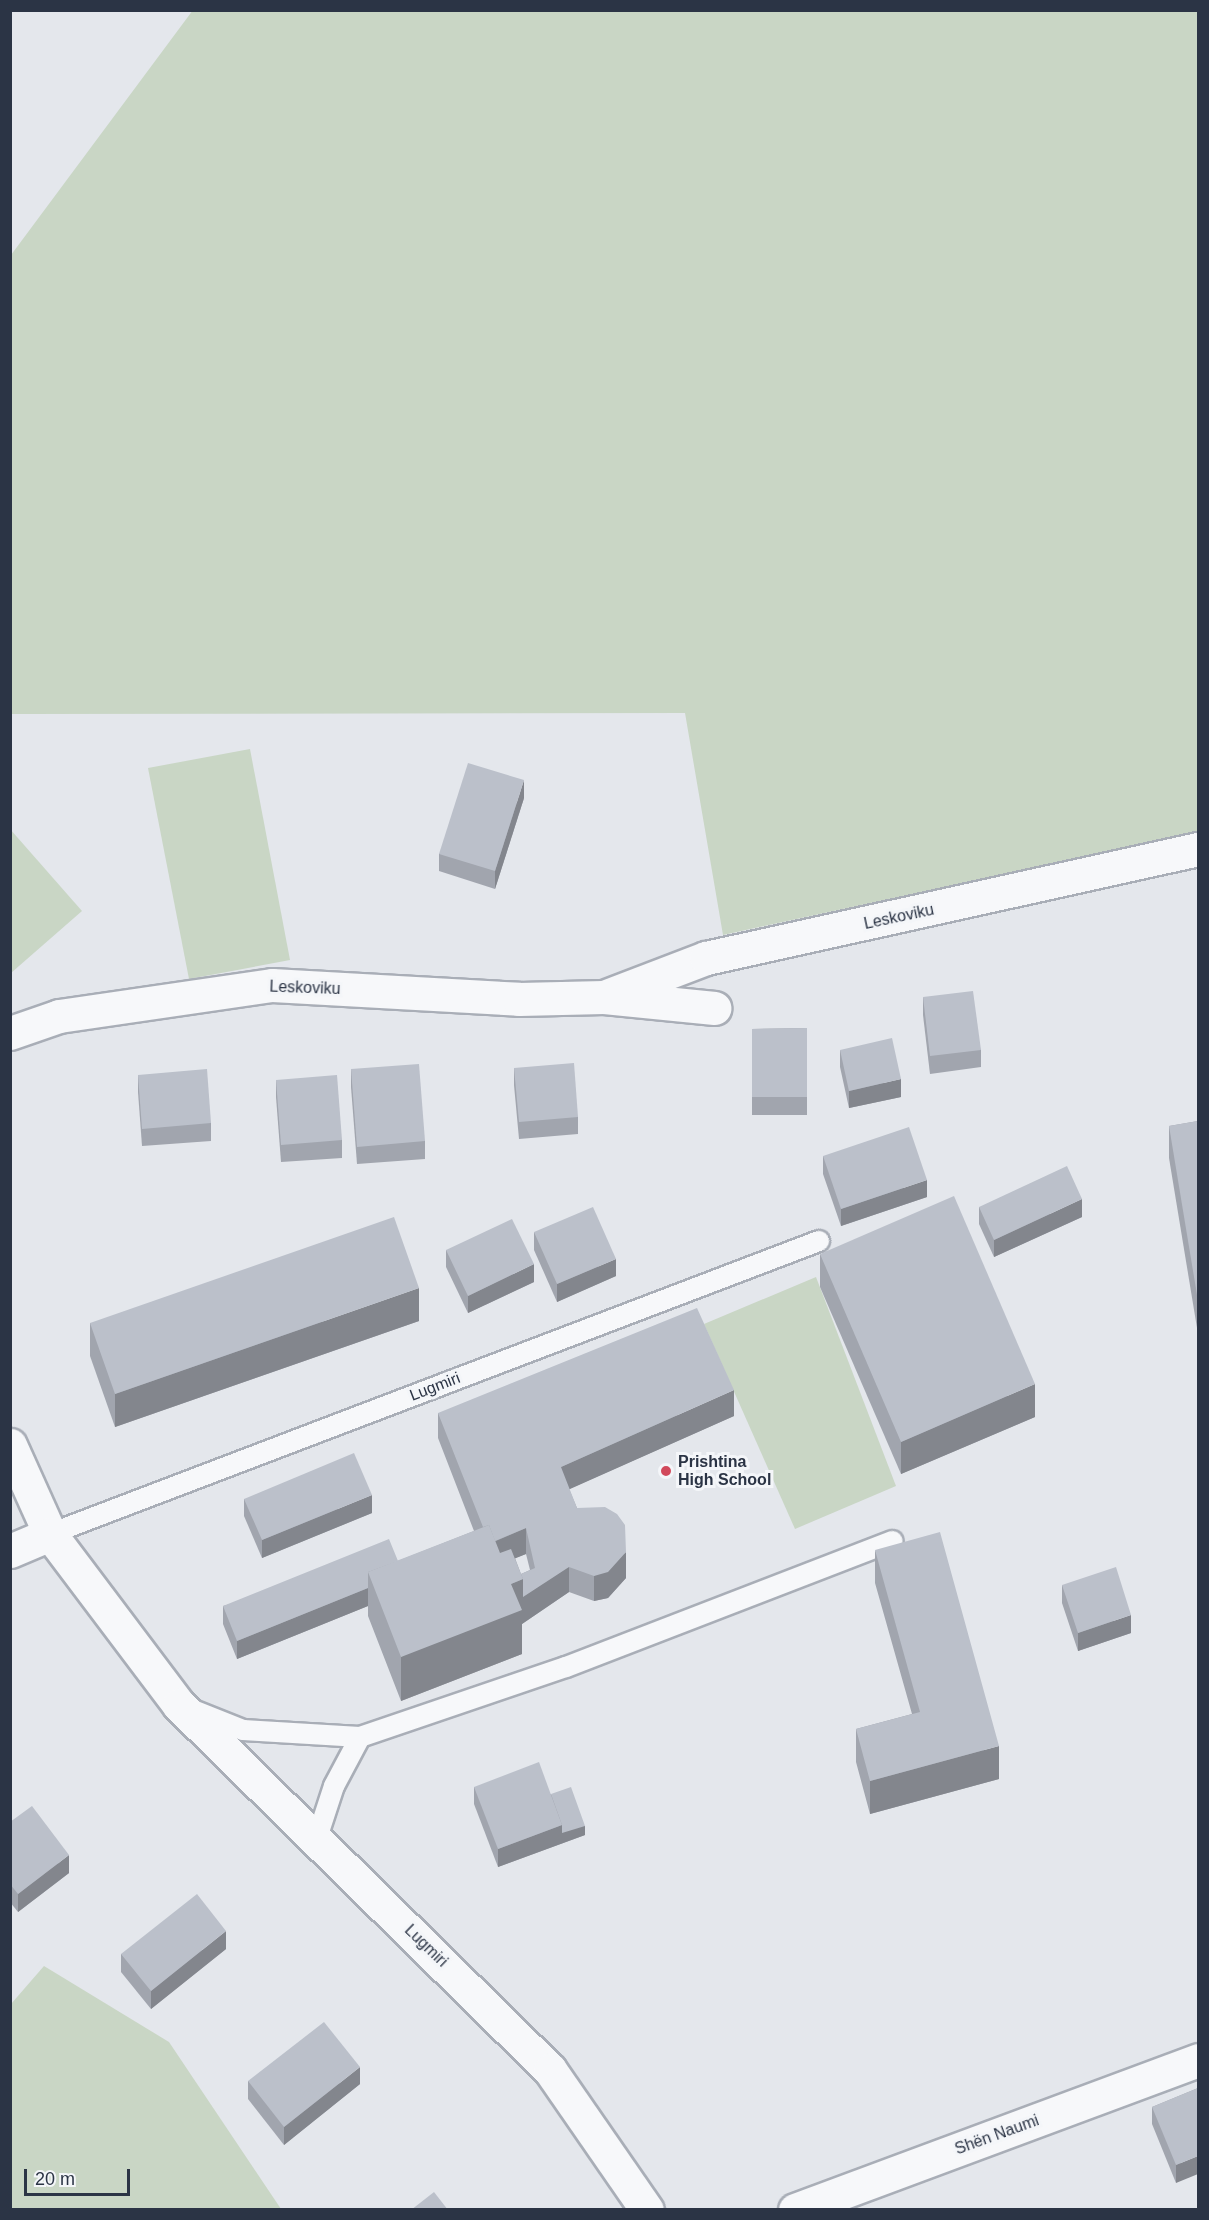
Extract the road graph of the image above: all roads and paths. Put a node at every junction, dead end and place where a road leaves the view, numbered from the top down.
1 (1198, 849) edge
2 (604, 997) junction
3 (714, 1008) dead end
4 (10, 1033) edge
5 (819, 1241) dead end
6 (10, 1445) edge
7 (50, 1534) junction
8 (893, 1541) dead end
9 (10, 1551) edge
10 (179, 1705) junction
11 (360, 1737) junction
12 (316, 1840) junction
13 (1198, 2060) edge
14 (647, 2210) edge
15 (795, 2210) edge

1 - 2 street, Leskoviku
2 - 3 street, Leskoviku
2 - 4 street, Leskoviku
5 - 7 lane, Lugmiri
6 - 7 street, Lugmiri
7 - 9 street
7 - 10 street, Lugmiri
8 - 11 lane
10 - 11 lane
10 - 12 street, Lugmiri
11 - 12 lane
12 - 14 street, Lugmiri
13 - 15 street, Shën Naumi

